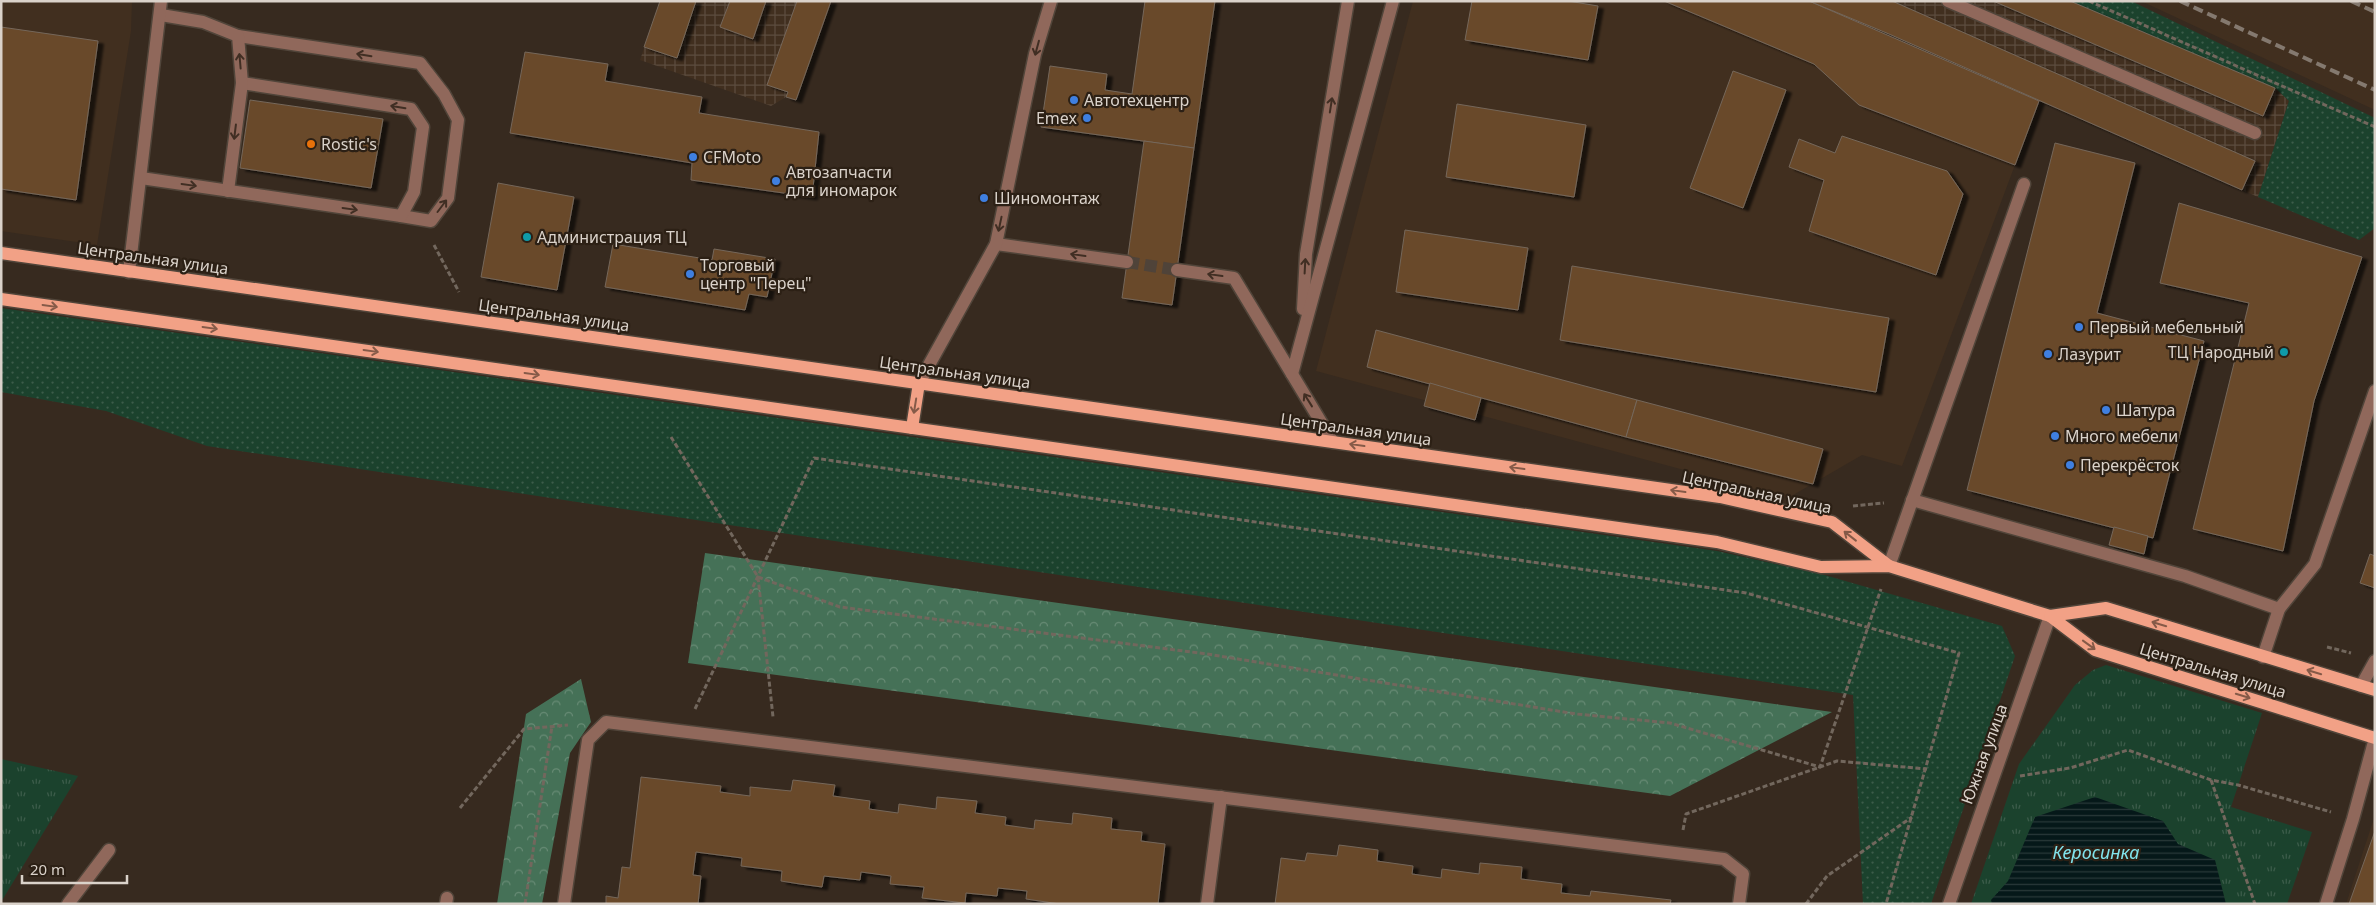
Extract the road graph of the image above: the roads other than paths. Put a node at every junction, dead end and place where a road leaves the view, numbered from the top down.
1 (161, 1) edge
2 (1051, 1) edge
3 (1348, 1) edge
4 (1393, 1) edge
5 (1948, 1) edge
6 (160, 15) junction
7 (238, 36) junction
8 (242, 83) junction
9 (2255, 133) dead end
10 (141, 178) junction
11 (2024, 184) dead end
12 (228, 191) junction
13 (401, 216) junction
14 (996, 244) junction
15 (1, 253) edge
16 (1126, 262) tunnel mouth
17 (1177, 270) tunnel mouth
18 (129, 272) junction
19 (1, 299) edge
20 (1302, 332) junction
21 (1292, 374) junction
22 (919, 383) junction
23 (2375, 391) edge
24 (912, 428) junction
25 (1333, 442) junction
26 (1912, 500) junction
27 (1889, 566) junction
28 (2279, 609) junction
29 (2050, 616) junction
30 (2263, 656) junction
31 (2375, 661) edge
32 (2361, 686) junction
33 (2375, 690) edge
34 (2375, 738) edge
35 (1221, 797) junction
36 (110, 850) dead end
37 (68, 904) edge
38 (564, 904) edge
39 (1207, 904) edge
40 (1739, 904) edge
41 (1949, 904) edge
42 (2326, 904) edge

1 - 6 street
2 -> 14 street
20 -> 3 street
4 - 20 street
5 - 9 street
6 - 7 street
6 - 10 street
8 -> 7 street
13 -> 7 street
8 -> 12 street
13 -> 8 street
10 -> 12 street
10 - 18 street
11 - 26 street
12 -> 13 street
16 -> 14 street
14 - 22 street
15 - 18 main road, Центральная улица
21 -> 17 street
18 - 22 main road, Центральная улица
19 -> 24 main road, Центральная улица
20 - 21 street
25 -> 21 street
22 -> 24 main road
22 - 25 main road, Центральная улица
23 - 28 street
24 - 27 main road, Центральная улица
27 -> 25 main road, Центральная улица
26 - 27 street
26 - 28 street
27 - 29 main road, Центральная улица
28 - 30 street
30 -> 29 main road, Центральная улица
29 -> 34 main road, Центральная улица
29 - 41 street, Южная улица
32 -> 30 main road, Центральная улица
31 - 32 street
32 - 33 main road, Центральная улица
34 - 42 street
35 - 38 street
35 - 39 street
35 - 40 street
36 - 37 street

